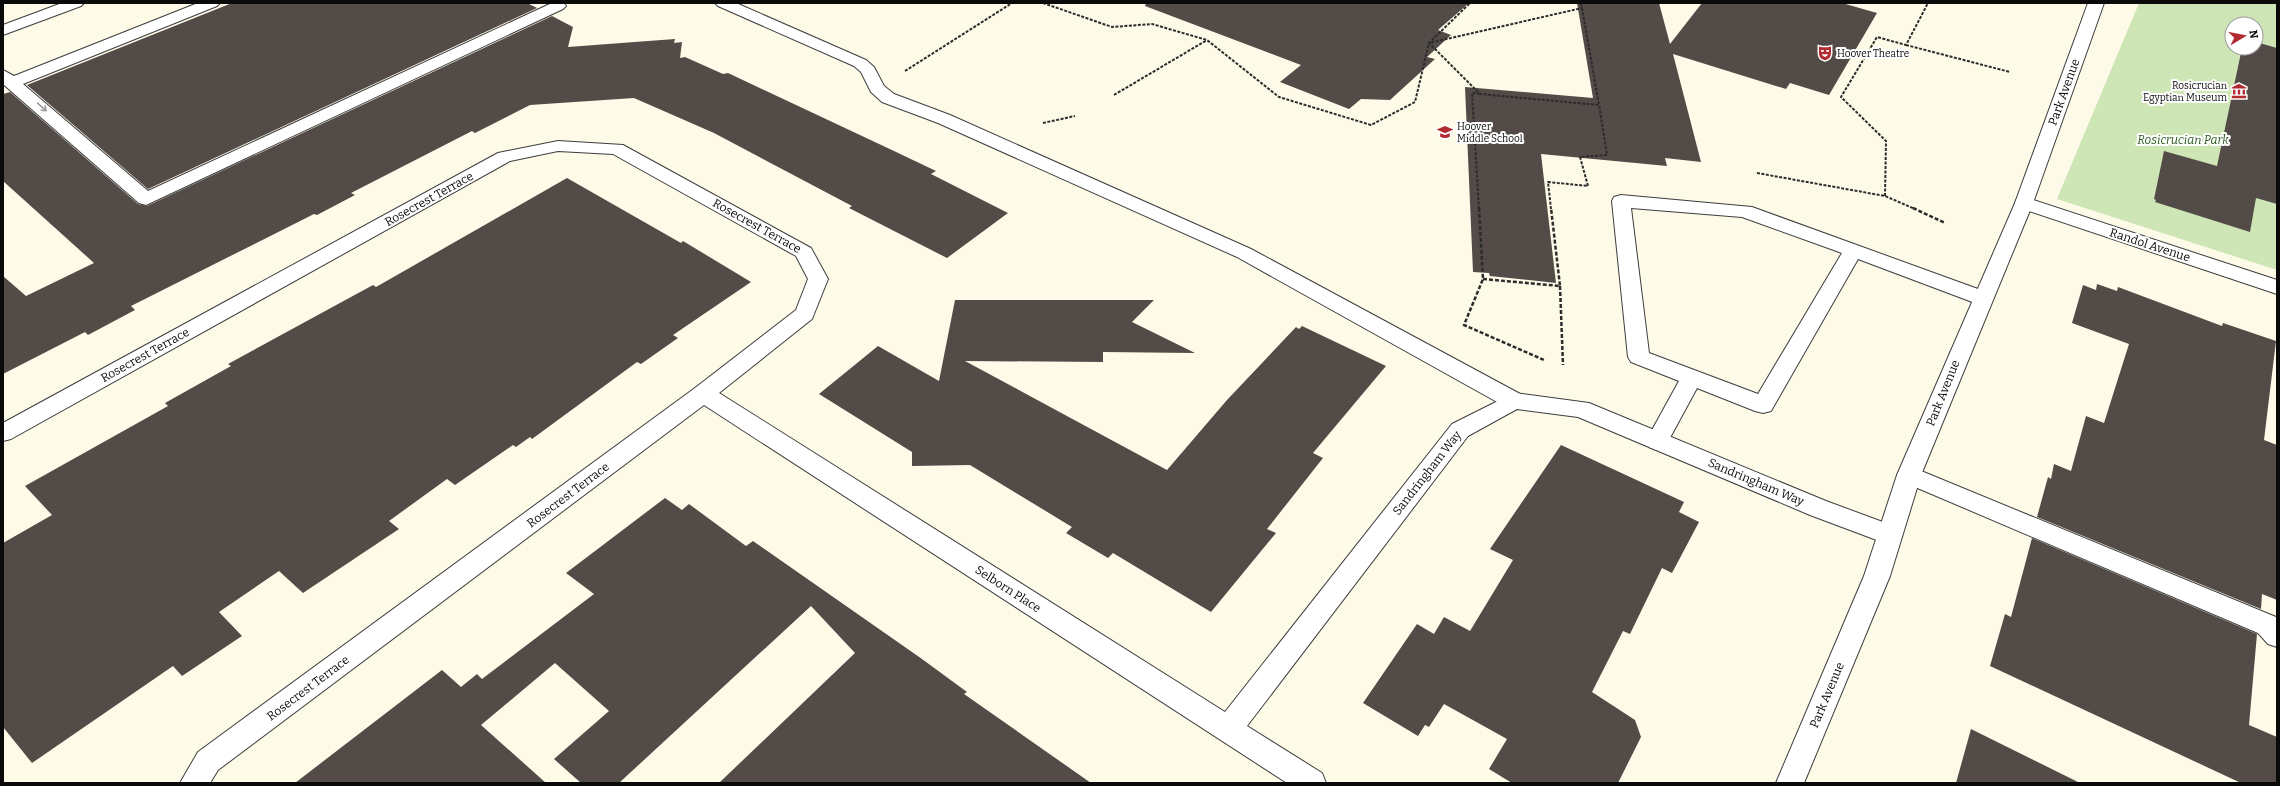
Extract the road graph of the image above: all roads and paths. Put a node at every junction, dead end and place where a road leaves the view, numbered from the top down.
1 (76, 3) edge
2 (212, 3) edge
3 (722, 3) edge
4 (1012, 3) edge
5 (1043, 3) edge
6 (1470, 3) edge
7 (1581, 3) edge
8 (1928, 3) edge
9 (2096, 3) edge
10 (555, 5) edge
11 (1582, 8) junction
12 (3, 30) edge
13 (1207, 40) junction
14 (1429, 43) junction
15 (1906, 45) junction
16 (2010, 72) dead end
17 (8, 79) edge
18 (877, 88) junction
19 (1480, 94) junction
20 (1114, 95) dead end
21 (1599, 104) junction
22 (1075, 116) dead end
23 (1043, 123) dead end
24 (1757, 173) dead end
25 (1885, 196) junction
26 (2024, 203) junction
27 (1945, 223) dead end
28 (1853, 250) junction
29 (1483, 279) junction
30 (1560, 286) junction
31 (2277, 287) edge
32 (1982, 298) junction
33 (1544, 360) dead end
34 (1563, 365) dead end
35 (1692, 378) junction
36 (703, 394) junction
37 (1514, 401) junction
38 (3, 433) edge
39 (1657, 440) junction
40 (1909, 476) junction
41 (1890, 535) junction
42 (2277, 636) edge
43 (1228, 729) junction
44 (194, 783) edge
45 (1312, 783) edge
46 (1790, 783) edge

1 - 12 street
2 - 17 street
3 - 18 street
4 - 18 path
5 - 13 path
6 - 14 path
7 - 11 path
8 - 15 path
9 - 26 street, Park Avenue
17 -> 10 street
11 - 14 path
11 - 21 path
13 - 14 path
13 - 20 path
14 - 19 path
15 - 16 path
15 - 25 path
18 - 37 street
19 - 21 path
19 - 29 path
21 - 30 path
22 - 23 path
24 - 25 path
25 - 27 path
26 - 31 street, Randol Avenue
26 - 32 street, Park Avenue
28 - 32 street
28 - 35 street
28 - 35 street
29 - 30 path
29 - 33 path
30 - 34 path
32 - 40 street, Park Avenue
35 - 39 street
36 - 38 street, Rosecrest Terrace
36 - 43 street, Selborn Place
36 - 44 street, Rosecrest Terrace
37 - 39 street, Sandringham Way
37 - 43 street, Sandringham Way
39 - 41 street, Sandringham Way
40 - 41 street, Park Avenue
40 - 42 street
41 - 46 street, Park Avenue
43 - 45 street, Selborn Place

